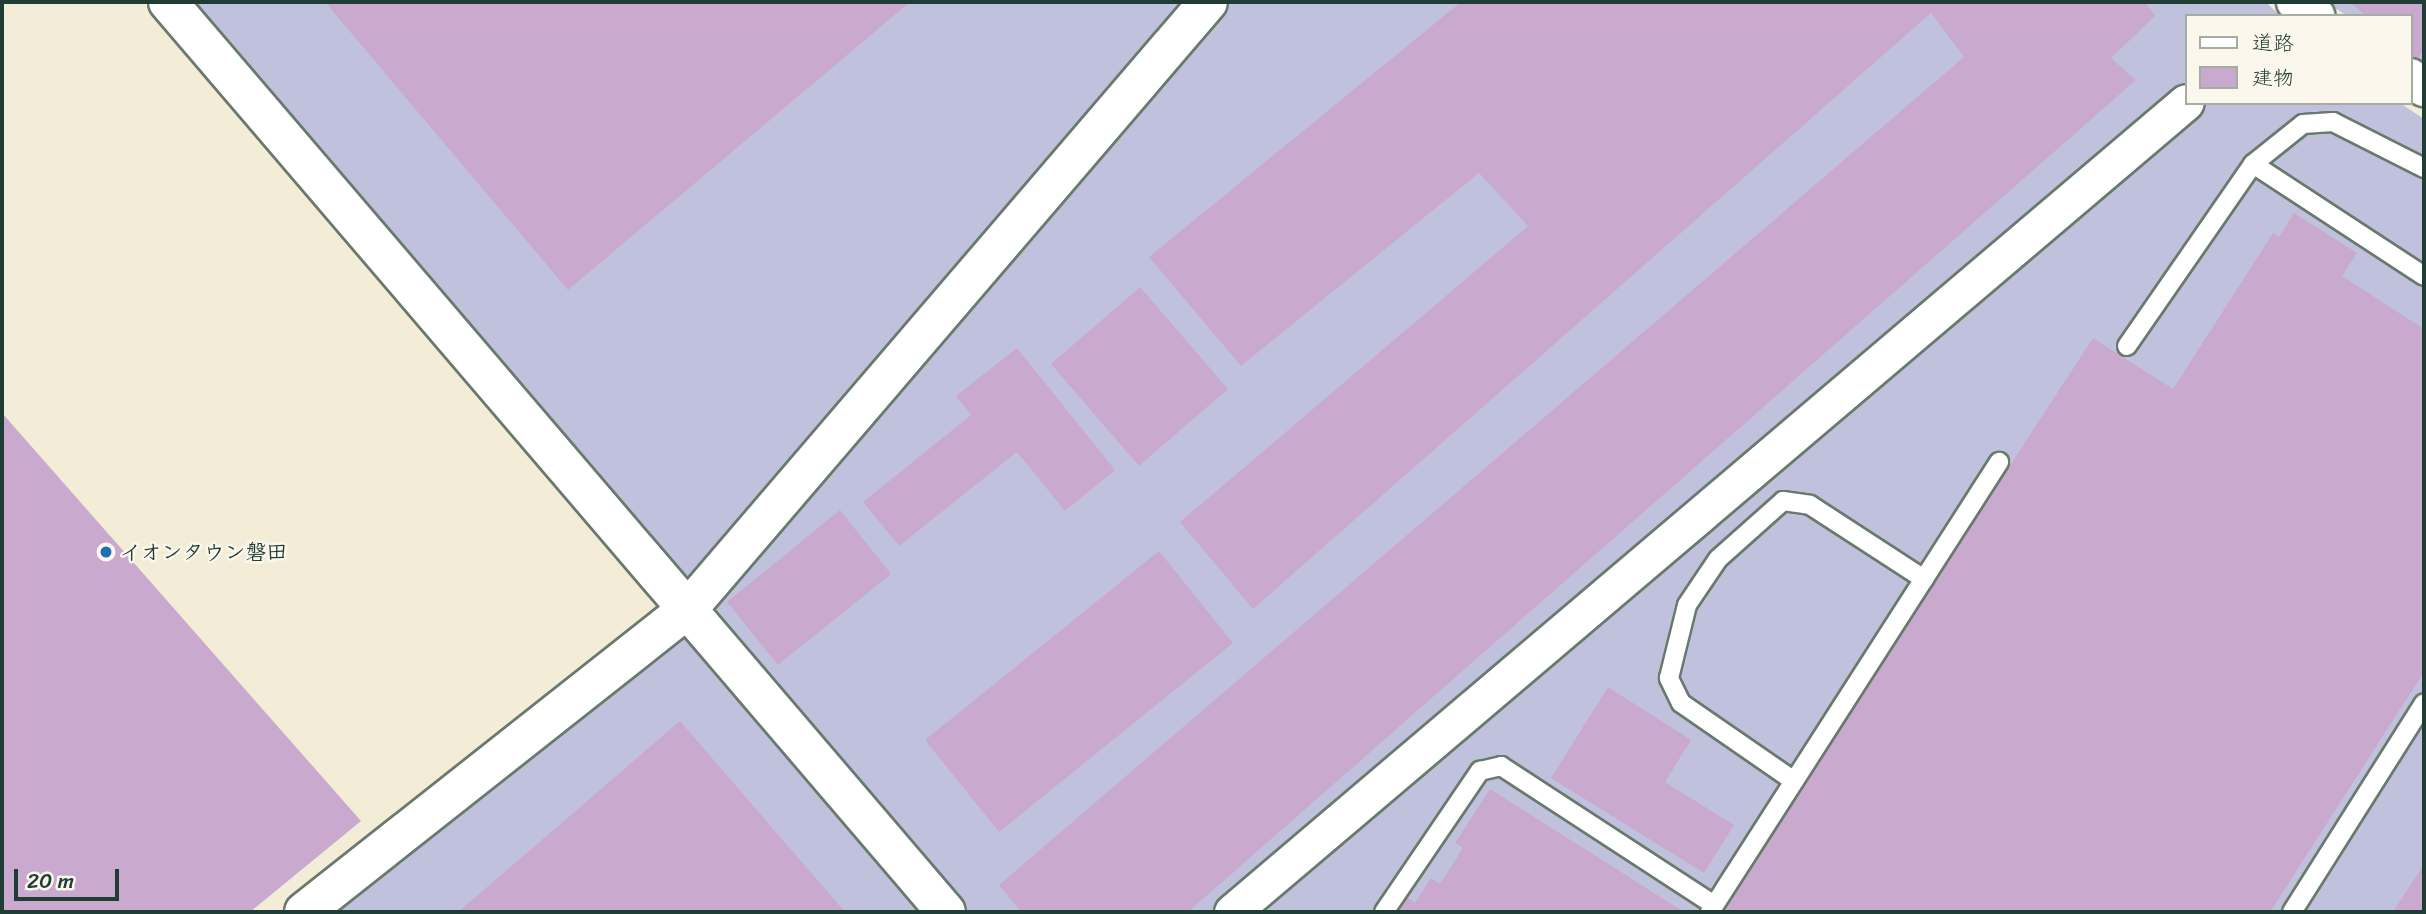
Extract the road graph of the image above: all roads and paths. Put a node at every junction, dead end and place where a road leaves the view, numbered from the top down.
1 (168, 2) edge
2 (1208, 2) edge
3 (2184, 104) edge
4 (2253, 164) junction
5 (2424, 168) edge
6 (2424, 275) edge
7 (2127, 346) dead end
8 (1999, 462) dead end
9 (1924, 579) junction
10 (688, 609) junction
11 (2424, 703) edge
12 (1794, 781) junction
13 (1712, 909) edge
14 (304, 912) edge
15 (946, 912) edge
16 (1232, 912) edge
17 (1384, 912) edge
18 (2292, 912) edge

1 - 10 street
2 - 10 street
3 - 16 street
4 - 5 lane
4 - 6 lane
4 - 7 lane
8 - 9 lane
9 - 12 lane
9 - 12 lane
10 - 14 street
10 - 15 street
11 - 18 lane
12 - 13 lane
13 - 17 lane

